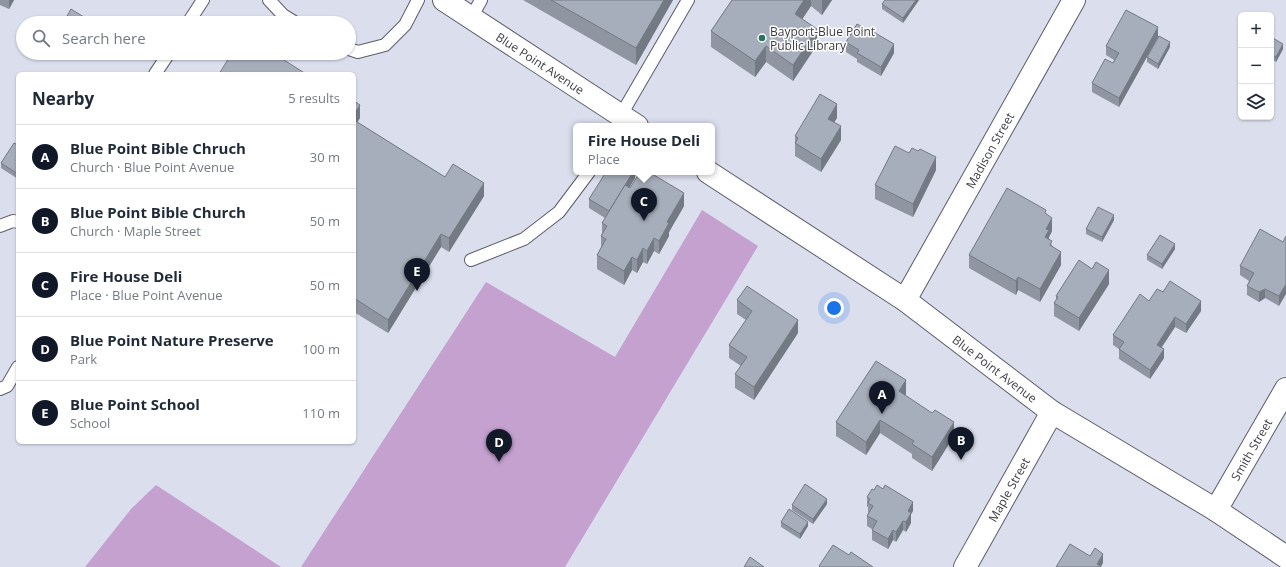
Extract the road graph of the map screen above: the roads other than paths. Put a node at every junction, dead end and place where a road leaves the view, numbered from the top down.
1 (203, 0) edge
2 (269, 0) edge
3 (418, 0) edge
4 (444, 0) edge
5 (688, 0) edge
6 (1074, 0) edge
7 (476, 9) edge
8 (193, 16) edge
9 (285, 16) edge
10 (356, 51) edge
11 (164, 60) edge
12 (156, 72) edge
13 (627, 122) edge
14 (587, 175) edge
15 (713, 175) edge
16 (16, 222) edge
17 (0, 226) edge
18 (471, 260) dead end
19 (905, 300) junction
20 (16, 370) edge
21 (0, 389) edge
22 (1286, 389) edge
23 (1052, 412) junction
24 (1216, 510) junction
25 (1286, 557) edge
26 (965, 567) edge

1 - 8 lane
2 - 9 lane
3 - 10 lane
4 - 7 street, Blue Point Avenue
5 - 13 lane
6 - 19 street, Madison Street
7 - 13 street, Blue Point Avenue
11 - 12 lane
14 - 18 lane
15 - 19 street, Blue Point Avenue
16 - 17 lane
19 - 23 street, Blue Point Avenue
20 - 21 lane
22 - 24 street, Smith Street
23 - 24 street, Blue Point Avenue
23 - 26 street, Maple Street
24 - 25 street, Blue Point Avenue

